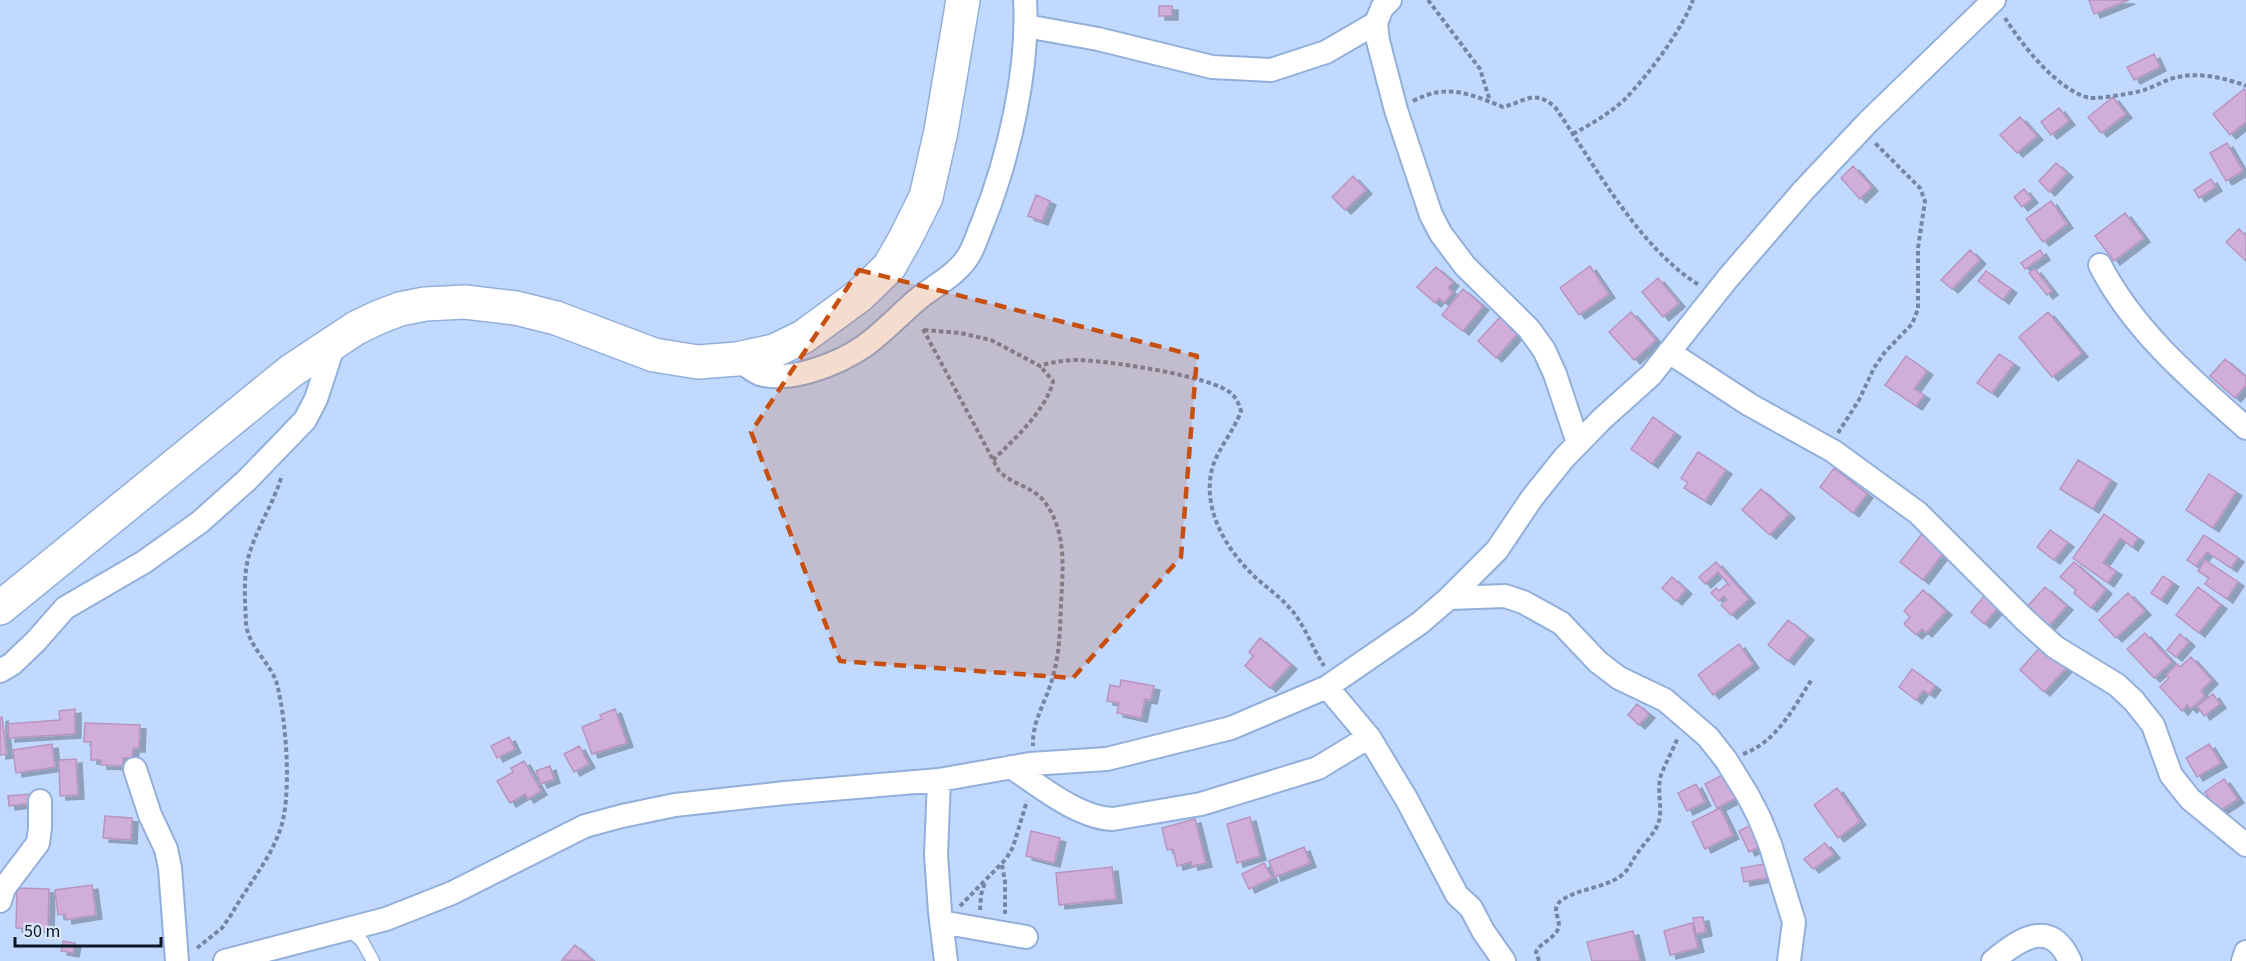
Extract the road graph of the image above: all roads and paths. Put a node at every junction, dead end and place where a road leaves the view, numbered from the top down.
1 (963, 0) edge
2 (1025, 0) edge
3 (1390, 0) edge
4 (1428, 0) edge
5 (1693, 0) edge
6 (1993, 0) edge
7 (1376, 23) junction
8 (1026, 26) junction
9 (2246, 86) edge
10 (1490, 102) junction
11 (1396, 110) junction
12 (1861, 129) junction
13 (1573, 134) junction
14 (2100, 265) dead end
15 (1716, 293) junction
16 (913, 304) junction
17 (924, 330) junction
18 (335, 340) junction
19 (1669, 352) junction
20 (737, 359) junction
21 (1040, 366) junction
22 (2246, 428) edge
23 (1578, 443) junction
24 (1827, 448) junction
25 (993, 460) junction
26 (284, 467) dead end
27 (1449, 598) junction
28 (0, 608) edge
29 (0, 671) edge
30 (1812, 679) dead end
31 (1330, 684) junction
32 (1687, 718) junction
33 (1369, 737) junction
34 (1725, 760) junction
35 (135, 769) dead end
36 (1024, 771) junction
37 (939, 780) junction
38 (40, 801) dead end
39 (2246, 845) edge
40 (1002, 865) junction
41 (985, 881) junction
42 (0, 901) edge
43 (943, 922) junction
44 (347, 928) junction
45 (978, 928) junction
46 (1002, 933) junction
47 (1026, 937) dead end
48 (2246, 952) edge
49 (185, 956) edge
50 (225, 961) edge
51 (373, 961) edge
52 (946, 961) edge
53 (1504, 961) edge
54 (1539, 961) edge
55 (1789, 961) edge
56 (1993, 961) edge
57 (2070, 961) edge
58 (2243, 961) edge

1 - 20 highway
2 - 8 street
3 - 7 street
4 - 10 path
5 - 13 path
6 - 9 path
6 - 12 street
7 - 8 street
7 - 11 street
8 - 16 street
10 - 11 path
10 - 13 path
11 - 23 street
12 - 15 street
12 - 24 path
13 - 15 path
14 - 22 street
15 - 19 street
16 - 17 path
16 - 20 street
17 - 21 path
17 - 25 path
18 - 20 highway
18 - 28 highway
18 - 29 street
19 - 23 street
19 - 24 street
21 - 25 path
21 - 31 path
23 - 27 street
24 - 39 street
25 - 36 path
26 - 49 path
27 - 31 street
27 - 32 street
30 - 34 path
31 - 33 street
31 - 36 street
32 - 34 street
32 - 54 path
33 - 36 street
33 - 53 street
34 - 55 street
35 - 49 street
36 - 37 street
36 - 40 path
37 - 43 street
37 - 44 street
38 - 42 street
40 - 41 path
40 - 46 path
41 - 43 path
41 - 45 path
43 - 45 street
43 - 52 street
44 - 50 street
44 - 51 lane
45 - 46 street
46 - 47 street
48 - 58 street
56 - 57 street

